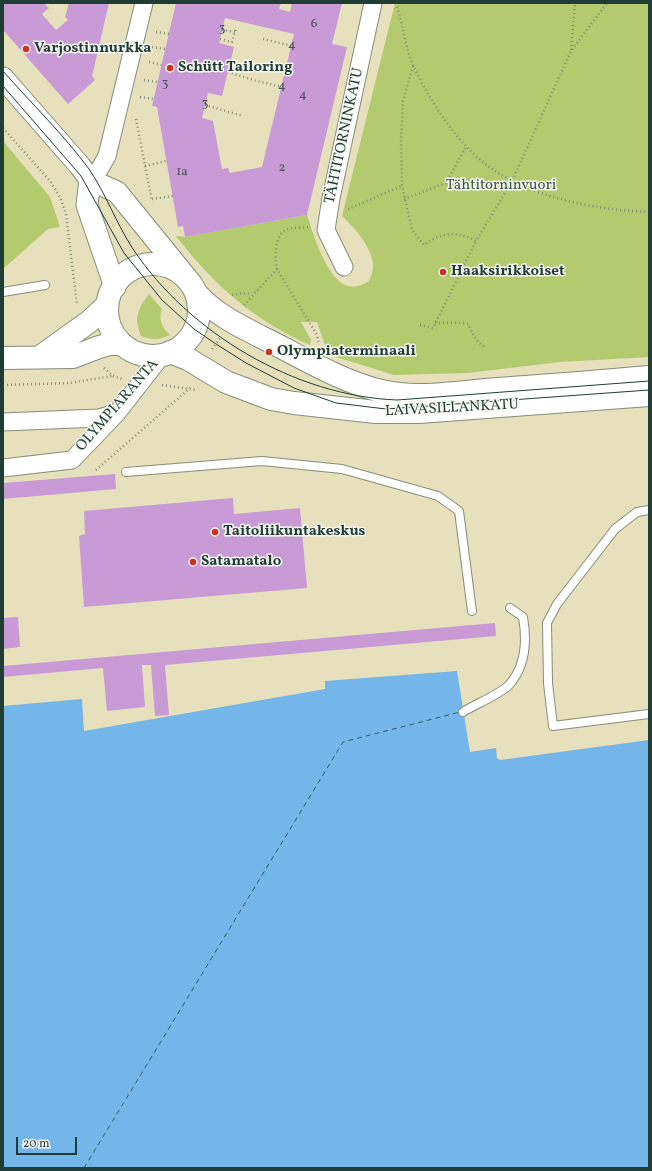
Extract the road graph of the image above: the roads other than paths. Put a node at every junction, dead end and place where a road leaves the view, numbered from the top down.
1 (144, 3) edge
2 (373, 3) edge
3 (3, 78) edge
4 (90, 180) junction
5 (344, 266) dead end
6 (45, 285) dead end
7 (191, 285) junction
8 (3, 292) edge
9 (111, 296) junction
10 (122, 344) junction
11 (166, 353) junction
12 (40, 357) junction
13 (3, 358) edge
14 (649, 377) edge
15 (649, 395) edge
16 (117, 413) junction
17 (3, 422) edge
18 (3, 468) edge
19 (126, 472) dead end
20 (649, 510) edge
21 (510, 608) dead end
22 (472, 611) dead end
23 (463, 712) dead end
24 (649, 714) edge

1 - 4 street
2 - 5 street, TÄHTITORNINKATU
3 - 4 street, LAIVASILLANKATU
4 - 7 street, LAIVASILLANKATU
4 - 9 street, LAIVASILLANKATU
6 - 8 lane
7 - 9 main road, LAIVASILLANKATU
7 - 11 main road
7 - 14 main road, LAIVASILLANKATU
9 - 10 main road, LAIVASILLANKATU
9 - 12 main road
10 - 11 main road, LAIVASILLANKATU
10 - 12 main road
11 - 15 main road, LAIVASILLANKATU
11 - 16 street, OLYMPIARANTA
12 - 13 main road
16 - 17 street
16 - 18 street, OLYMPIARANTA
19 - 22 lane
20 - 24 lane
21 - 23 lane

